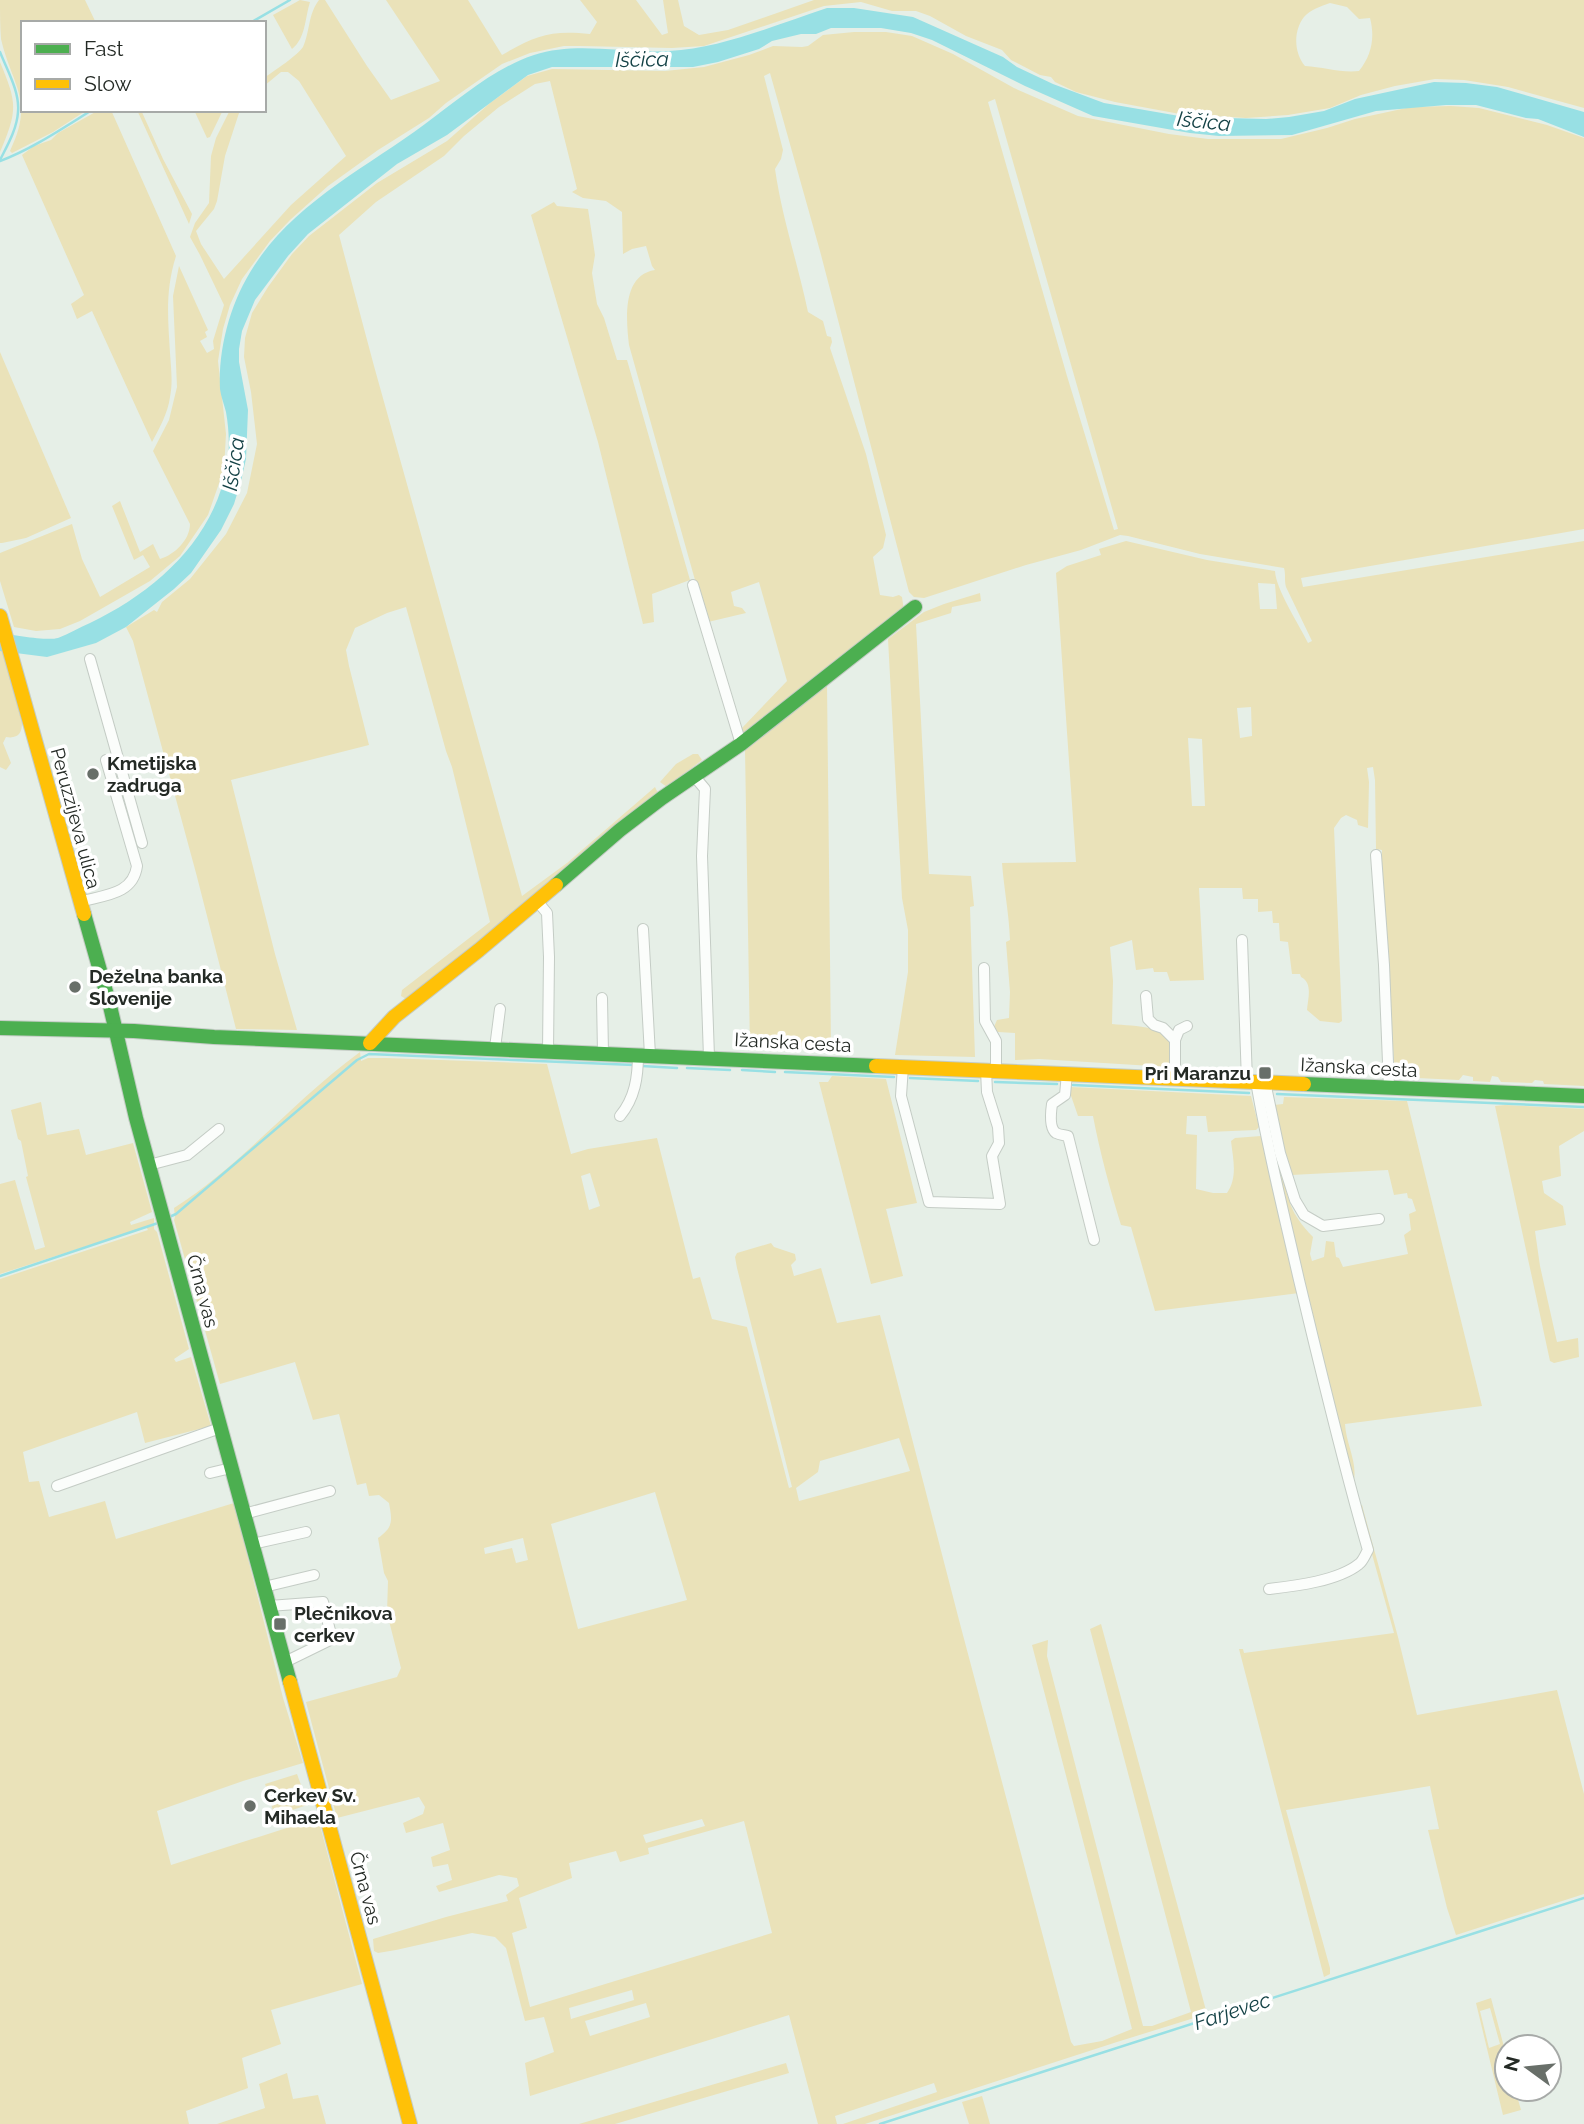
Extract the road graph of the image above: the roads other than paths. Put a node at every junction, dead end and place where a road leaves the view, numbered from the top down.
1 (693, 585) dead end
2 (915, 607) dead end
3 (0, 616) edge
4 (90, 659) dead end
5 (741, 744) junction
6 (106, 760) dead end
7 (694, 776) junction
8 (142, 844) dead end
9 (1376, 855) dead end
10 (537, 901) junction
11 (79, 902) junction
12 (643, 929) dead end
13 (1242, 940) dead end
14 (984, 968) dead end
15 (1146, 996) dead end
16 (602, 998) dead end
17 (500, 1009) dead end
18 (1186, 1026) dead end
19 (0, 1028) edge
20 (116, 1031) junction
21 (1175, 1040) junction
22 (370, 1043) junction
23 (495, 1048) junction
24 (548, 1051) junction
25 (603, 1053) junction
26 (644, 1055) junction
27 (709, 1057) junction
28 (903, 1066) junction
29 (991, 1070) junction
30 (1067, 1073) junction
31 (1175, 1078) junction
32 (1256, 1081) junction
33 (1389, 1087) junction
34 (1584, 1096) edge
35 (620, 1116) dead end
36 (219, 1129) dead end
37 (149, 1164) junction
38 (1379, 1219) dead end
39 (1094, 1240) dead end
40 (220, 1427) junction
41 (231, 1468) junction
42 (210, 1473) dead end
43 (57, 1486) dead end
44 (330, 1491) dead end
45 (244, 1514) junction
46 (306, 1532) dead end
47 (252, 1544) junction
48 (314, 1574) dead end
49 (264, 1587) junction
50 (1269, 1589) dead end
51 (269, 1606) junction
52 (285, 1662) junction
53 (410, 2124) edge

1 - 5 street
2 - 5 street
3 - 11 street, Peruzzijeva ulica
4 - 8 street
5 - 7 street
6 - 11 street
7 - 10 street
7 - 27 street
9 - 33 street
10 - 22 street
10 - 24 street
11 - 20 street, Peruzzijeva ulica
12 - 26 street
13 - 32 street
14 - 29 street
15 - 21 street
16 - 25 street
17 - 23 street
18 - 21 street
19 - 20 street, Ižanska cesta
20 - 22 street, Ižanska cesta
20 - 37 street, Črna vas
21 - 31 street
22 - 23 street, Ižanska cesta
23 - 24 street, Ižanska cesta
24 - 25 street, Ižanska cesta
25 - 26 street, Ižanska cesta
26 - 27 street, Ižanska cesta
26 - 35 street
27 - 28 street, Ižanska cesta
28 - 29 street, Ižanska cesta
28 - 29 street
29 - 30 street, Ižanska cesta
30 - 31 street, Ižanska cesta
30 - 39 street
31 - 32 street, Ižanska cesta
32 - 33 street, Ižanska cesta
32 - 38 street
32 - 50 street
33 - 34 street, Ižanska cesta
36 - 37 street
37 - 40 street, Črna vas
40 - 41 street, Črna vas
40 - 43 street
41 - 42 street
41 - 45 street, Črna vas
44 - 45 street
45 - 47 street, Črna vas
46 - 47 street
47 - 49 street, Črna vas
48 - 49 street
49 - 51 street, Črna vas
51 - 52 street, Črna vas
51 - 52 street
52 - 53 street, Črna vas

